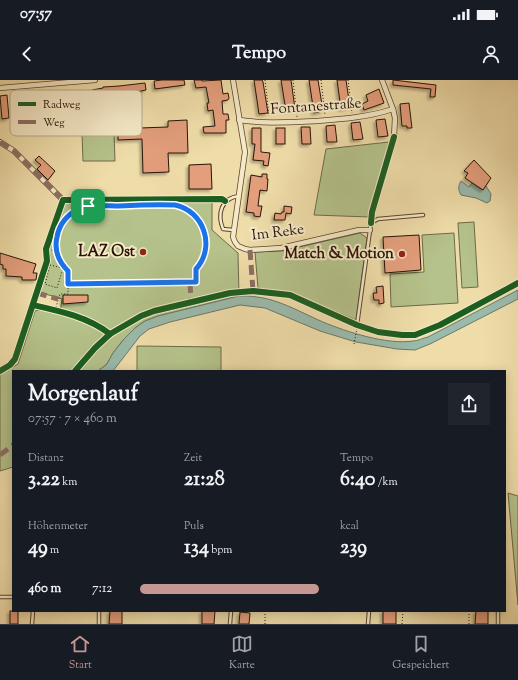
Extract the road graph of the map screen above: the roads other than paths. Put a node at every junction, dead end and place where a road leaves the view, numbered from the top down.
1 (95, 80) edge
2 (233, 80) edge
3 (382, 80) edge
4 (60, 82) edge
5 (0, 88) edge
6 (394, 109) junction
7 (240, 120) junction
8 (394, 137) dead end
9 (0, 142) edge
10 (239, 196) junction
11 (63, 200) dead end
12 (423, 216) dead end
13 (234, 230) junction
14 (370, 230) junction
15 (357, 325) dead end
16 (0, 597) edge
17 (12, 597) edge
18 (33, 612) edge
19 (99, 612) edge
20 (231, 612) edge
21 (369, 612) edge
22 (498, 612) edge
23 (32, 624) edge
24 (99, 624) edge
25 (230, 624) edge
26 (368, 624) edge
27 (498, 624) edge

1 - 4 street
2 - 7 street, Im Reke
3 - 6 street
4 - 5 street
6 - 7 street, Fontanestraße
6 - 8 street
7 - 10 street, Im Reke
9 - 11 street
10 - 13 street, Im Reke
10 - 13 lane
12 - 14 lane
13 - 14 street, Im Reke
14 - 15 lane
16 - 17 lane
18 - 23 lane
19 - 24 lane
20 - 25 lane
21 - 26 lane
22 - 27 lane

